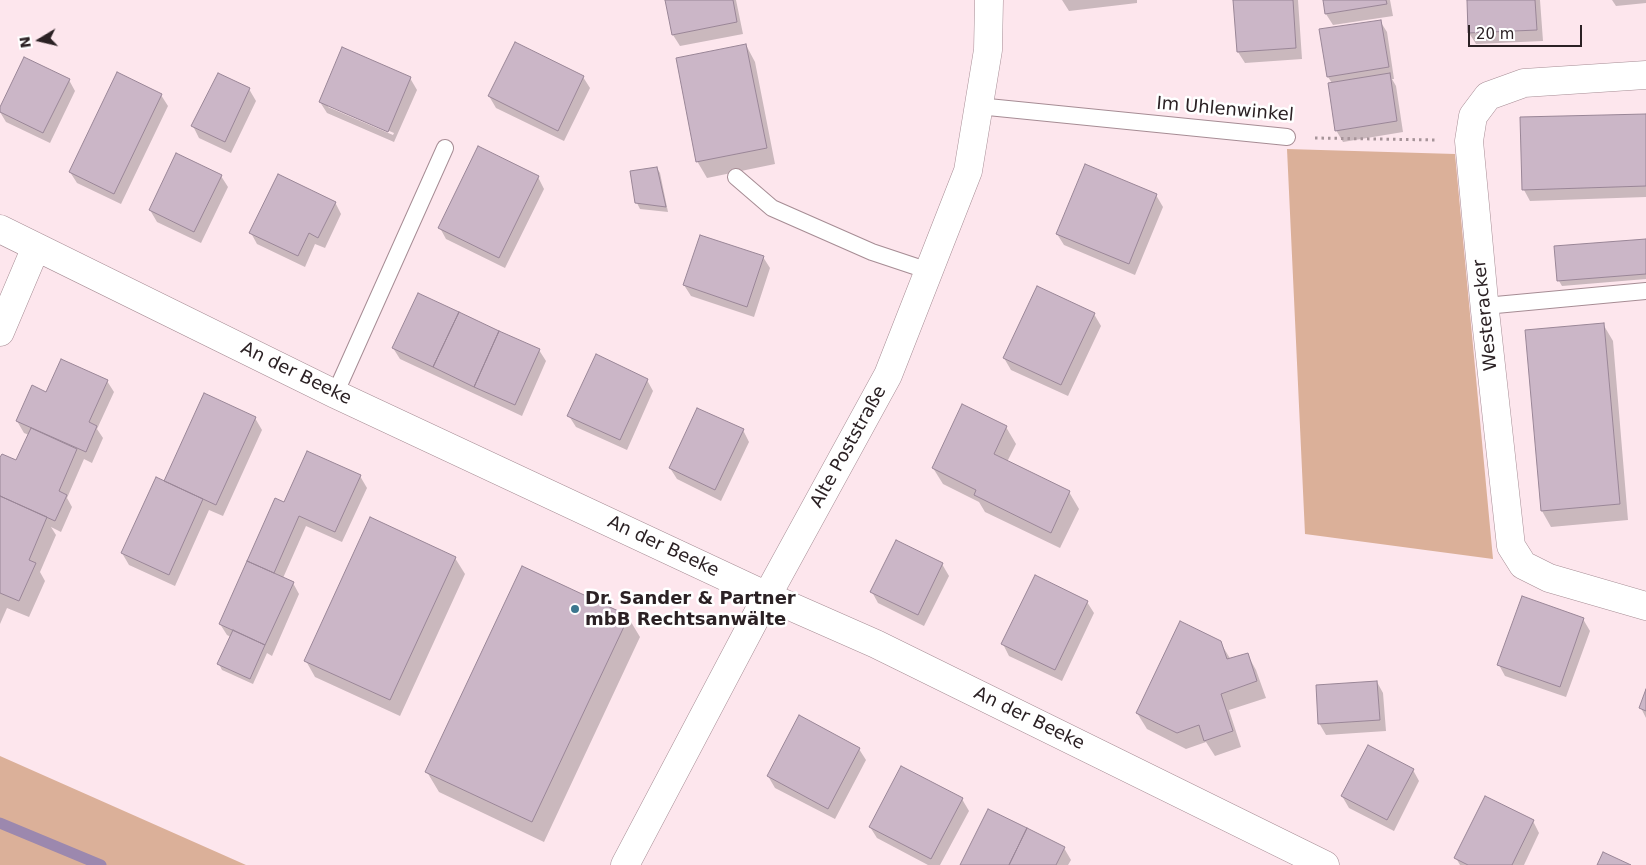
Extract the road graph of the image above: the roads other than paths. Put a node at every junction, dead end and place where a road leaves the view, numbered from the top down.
1 (989, 0) edge
2 (1646, 74) edge
3 (978, 106) junction
4 (1287, 137) road end
5 (445, 148) dead end
6 (736, 177) dead end
7 (0, 229) edge
8 (36, 247) junction
9 (929, 271) junction
10 (1646, 291) edge
11 (1485, 306) junction
12 (0, 332) edge
13 (335, 394) junction
14 (767, 596) junction
15 (1646, 606) edge
16 (625, 865) edge
17 (1325, 865) edge

1 - 3 street, Alte Poststraße
2 - 11 street, Westeracker
3 - 4 lane, Im Uhlenwinkel
3 - 9 street, Alte Poststraße
5 - 13 lane
6 - 9 lane
7 - 8 street, An der Beeke
8 - 12 street
8 - 13 street, An der Beeke
9 - 14 street, Alte Poststraße
10 - 11 lane
11 - 15 street, Westeracker
13 - 14 street, An der Beeke
14 - 16 street, Alte Poststraße
14 - 17 street, An der Beeke

